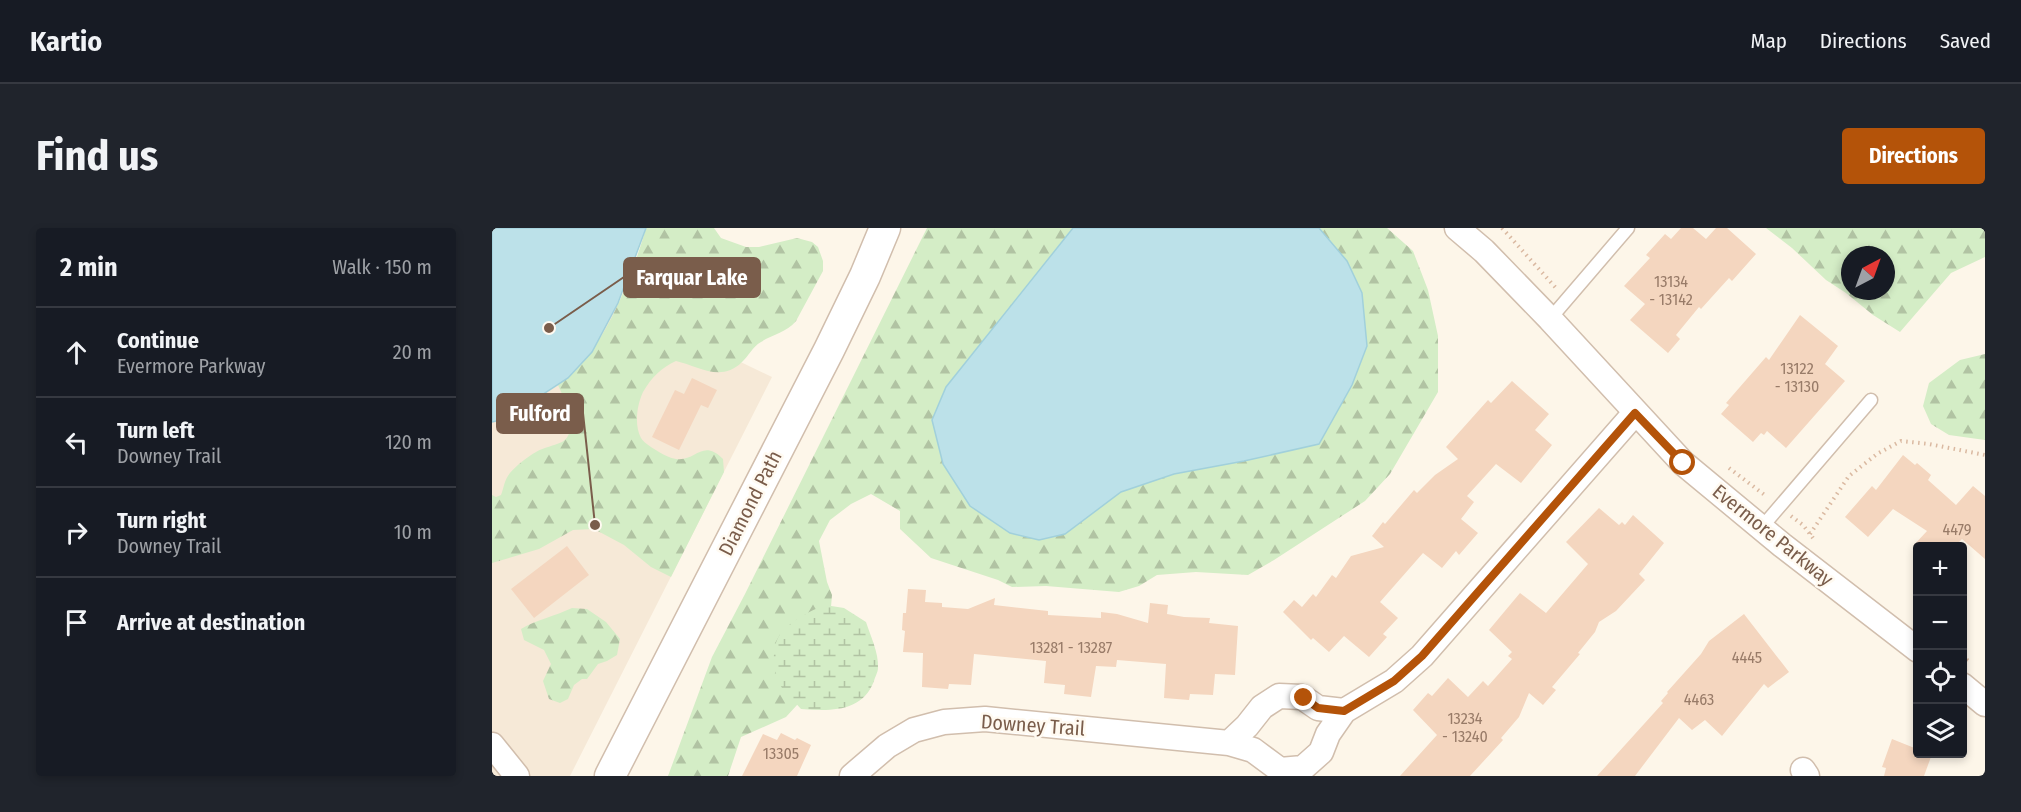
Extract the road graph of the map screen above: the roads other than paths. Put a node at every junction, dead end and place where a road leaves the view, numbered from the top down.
1 (885, 228) edge
2 (1628, 228) edge
3 (1459, 229) edge
4 (1550, 319) junction
5 (1871, 400) dead end
6 (1635, 413) junction
7 (1762, 527) junction
8 (1913, 647) edge
9 (1967, 689) edge
10 (1985, 704) edge
11 (1344, 711) junction
12 (1229, 743) junction
13 (492, 745) edge
14 (517, 776) edge
15 (610, 776) edge
16 (852, 776) edge

1 - 15 street, Diamond Path
2 - 4 lane
3 - 4 street, Evermore Parkway
4 - 6 street, Evermore Parkway
5 - 7 lane
6 - 7 street, Evermore Parkway
6 - 11 street, Downey Trail
7 - 8 street, Evermore Parkway
9 - 10 street
11 - 12 street
11 - 12 street, Downey Trail
12 - 16 street, Downey Trail
13 - 14 street

